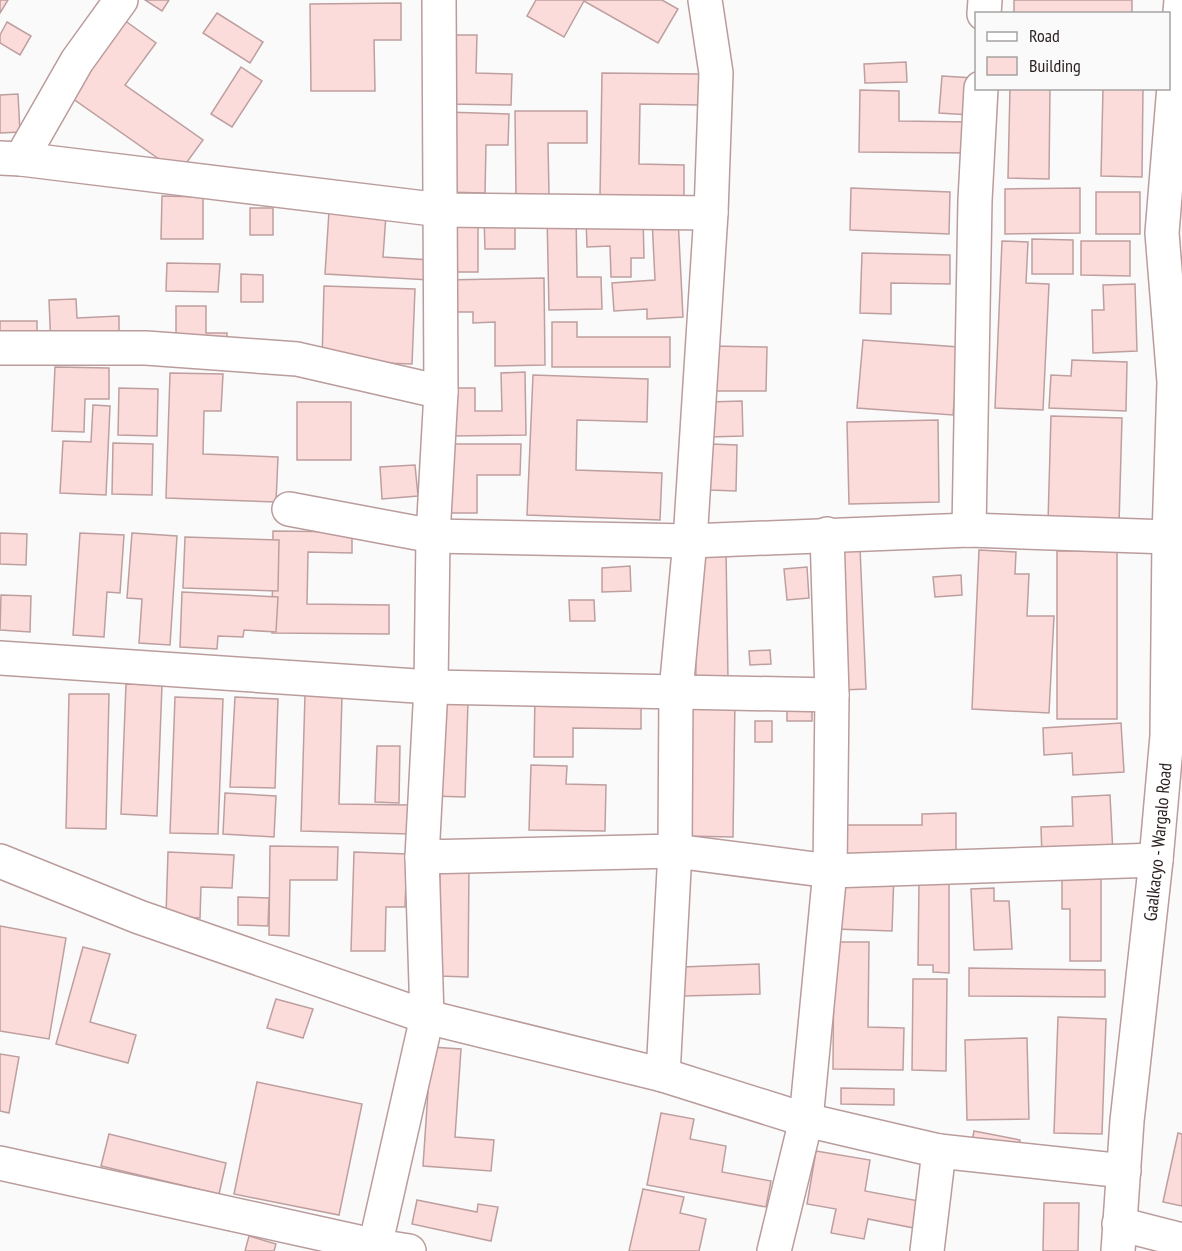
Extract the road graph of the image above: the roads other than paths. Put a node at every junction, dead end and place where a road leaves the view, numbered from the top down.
1 (121, 0) edge
2 (439, 0) edge
3 (705, 0) edge
4 (1181, 0) edge
5 (981, 90) edge
6 (11, 159) edge
7 (441, 210) junction
8 (711, 213) junction
9 (1172, 234) edge
10 (0, 348) edge
11 (441, 392) junction
12 (289, 509) dead end
13 (969, 530) junction
14 (827, 534) junction
15 (433, 536) junction
16 (1169, 537) junction
17 (690, 541) junction
18 (1176, 607) edge
19 (0, 658) edge
20 (431, 687) junction
21 (676, 691) junction
22 (832, 695) junction
23 (1174, 736) edge
24 (675, 851) junction
25 (422, 857) junction
26 (1156, 860) junction
27 (0, 861) edge
28 (830, 871) junction
29 (427, 1017) junction
30 (663, 1075) junction
31 (806, 1120) junction
32 (939, 1151) junction
33 (0, 1163) edge
34 (1124, 1171) junction
35 (1118, 1238) edge
36 (1182, 1240) edge
37 (375, 1249) edge
38 (409, 1251) edge
39 (774, 1251) edge
40 (927, 1251) edge

1 - 6 street
2 - 7 street
3 - 8 street
4 - 9 street, Gaalkacyo - Wargalo Road
5 - 13 street
6 - 7 street
7 - 8 street
7 - 11 street
8 - 17 street
9 - 16 street, Gaalkacyo - Wargalo Road
10 - 11 street
11 - 15 street
12 - 15 street
13 - 14 street
13 - 16 street
14 - 17 street
14 - 22 street
15 - 17 street
15 - 20 street
16 - 18 street, Gaalkacyo - Wargalo Road
17 - 21 street
18 - 23 street, Gaalkacyo - Wargalo Road
19 - 20 street
20 - 21 street
20 - 25 street
21 - 22 street
21 - 24 street
22 - 28 street
23 - 26 street, Gaalkacyo - Wargalo Road
24 - 25 street
24 - 28 street
24 - 30 street
25 - 29 street
26 - 28 street
26 - 34 street, Gaalkacyo - Wargalo Road
27 - 29 street
28 - 31 street
29 - 30 street
29 - 37 street
30 - 31 street
31 - 32 street
31 - 39 street
32 - 34 street
32 - 40 street
33 - 37 street
34 - 35 street, Gaalkacyo - Wargalo Road
35 - 36 street
37 - 38 street

